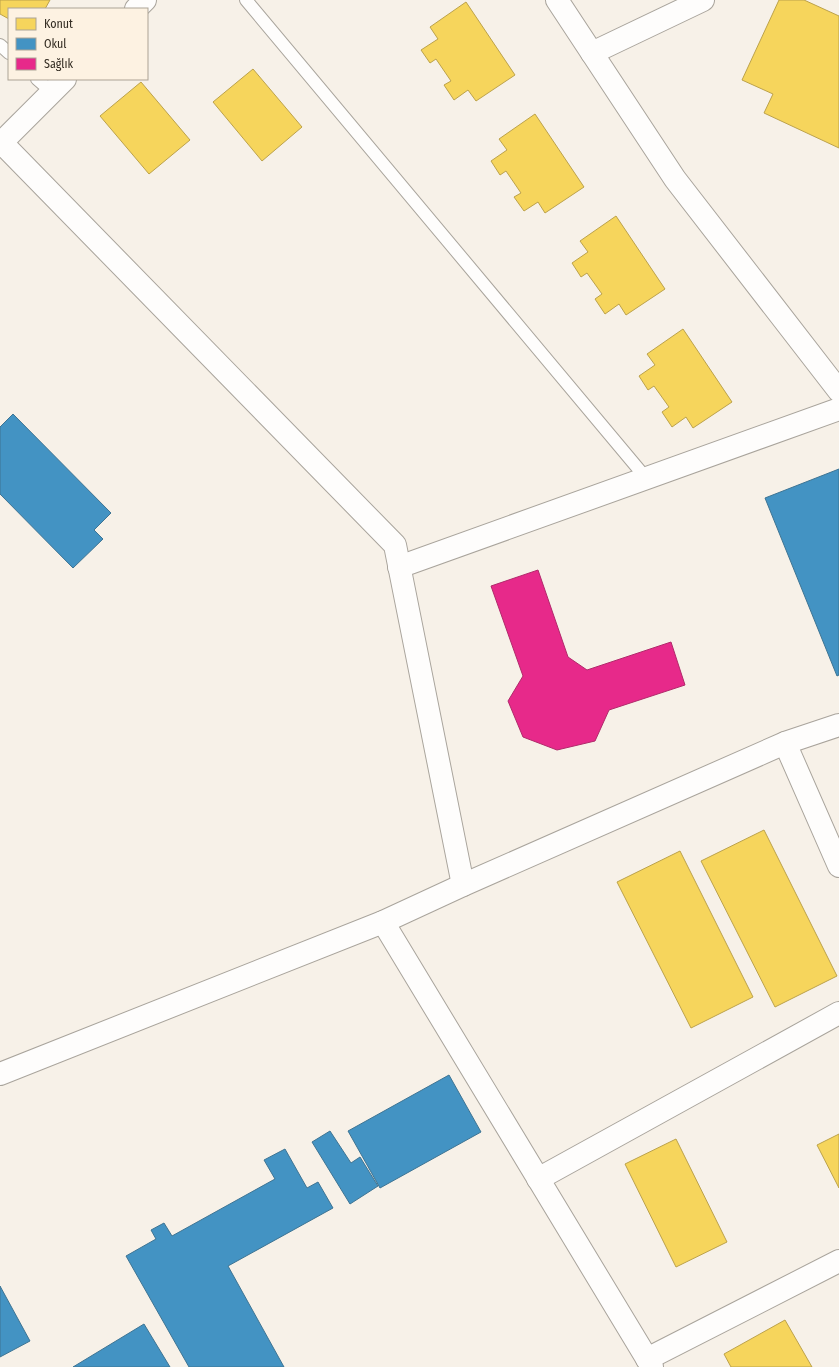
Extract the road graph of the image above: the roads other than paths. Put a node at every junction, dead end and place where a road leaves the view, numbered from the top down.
1 (145, 0) edge
2 (246, 0) edge
3 (557, 0) edge
4 (703, 0) edge
5 (137, 8) edge
6 (0, 45) edge
7 (8, 53) edge
8 (592, 53) junction
9 (51, 83) edge
10 (1, 142) edge
11 (839, 391) edge
12 (839, 409) edge
13 (646, 478) junction
14 (399, 567) junction
15 (839, 726) edge
16 (785, 743) junction
17 (839, 866) edge
18 (463, 884) junction
19 (383, 922) junction
20 (839, 1013) edge
21 (0, 1074) edge
22 (538, 1179) junction
23 (839, 1261) edge
24 (649, 1363) edge

1 - 5 street
2 - 13 lane
3 - 8 street
4 - 8 street
6 - 7 lane
8 - 11 street
9 - 10 street
10 - 14 street
12 - 13 street
13 - 14 street
14 - 18 street
15 - 16 street
16 - 17 street
16 - 18 street
18 - 19 street
19 - 21 street
19 - 22 street
20 - 22 street
22 - 24 street
23 - 24 street

